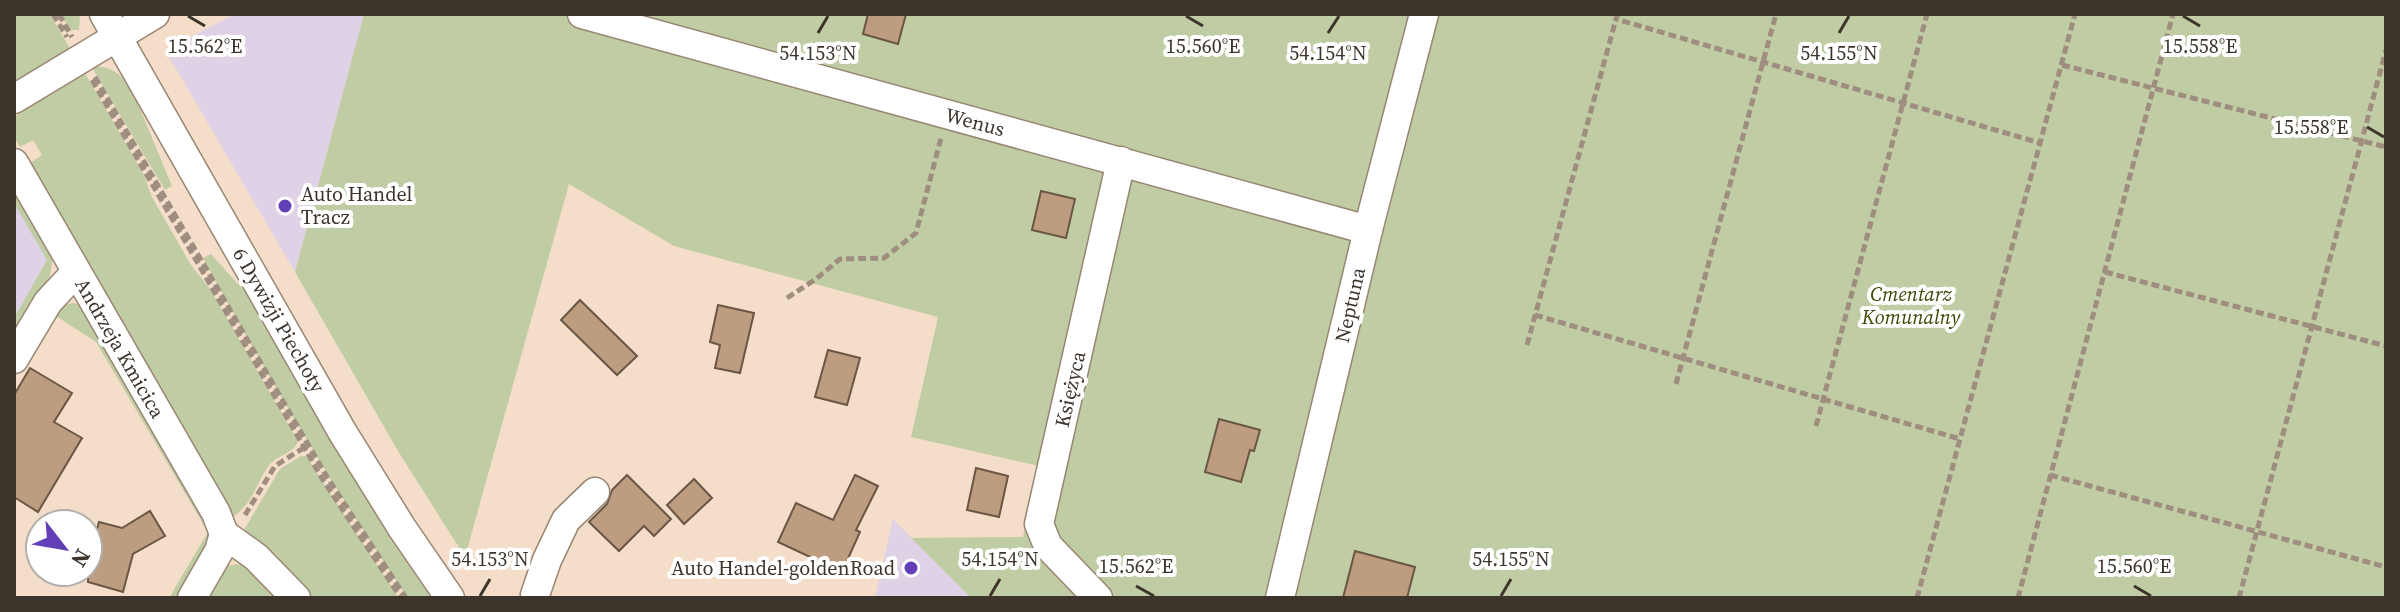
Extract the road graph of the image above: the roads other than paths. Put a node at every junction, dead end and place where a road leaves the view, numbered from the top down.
1 (155, 14) edge
2 (582, 14) edge
3 (1424, 14) edge
4 (110, 25) edge
5 (14, 99) edge
6 (1121, 161) junction
7 (14, 163) edge
8 (1368, 230) junction
9 (76, 272) junction
10 (14, 359) edge
11 (595, 492) dead end
12 (224, 534) junction
13 (535, 595) dead end
14 (192, 598) edge
15 (296, 598) edge
16 (450, 598) edge
17 (1098, 598) edge
18 (1280, 598) edge

1 - 4 street
2 - 6 street, Wenus
3 - 8 street, Neptuna
4 - 5 street
4 - 16 street, 6 Dywizji Piechoty
6 - 8 street, Wenus
6 - 17 street, Księżyca
7 - 9 street, Andrzeja Kmicica
8 - 18 street, Neptuna
9 - 10 street
9 - 12 street, Andrzeja Kmicica
11 - 13 street
12 - 14 street
12 - 15 street

